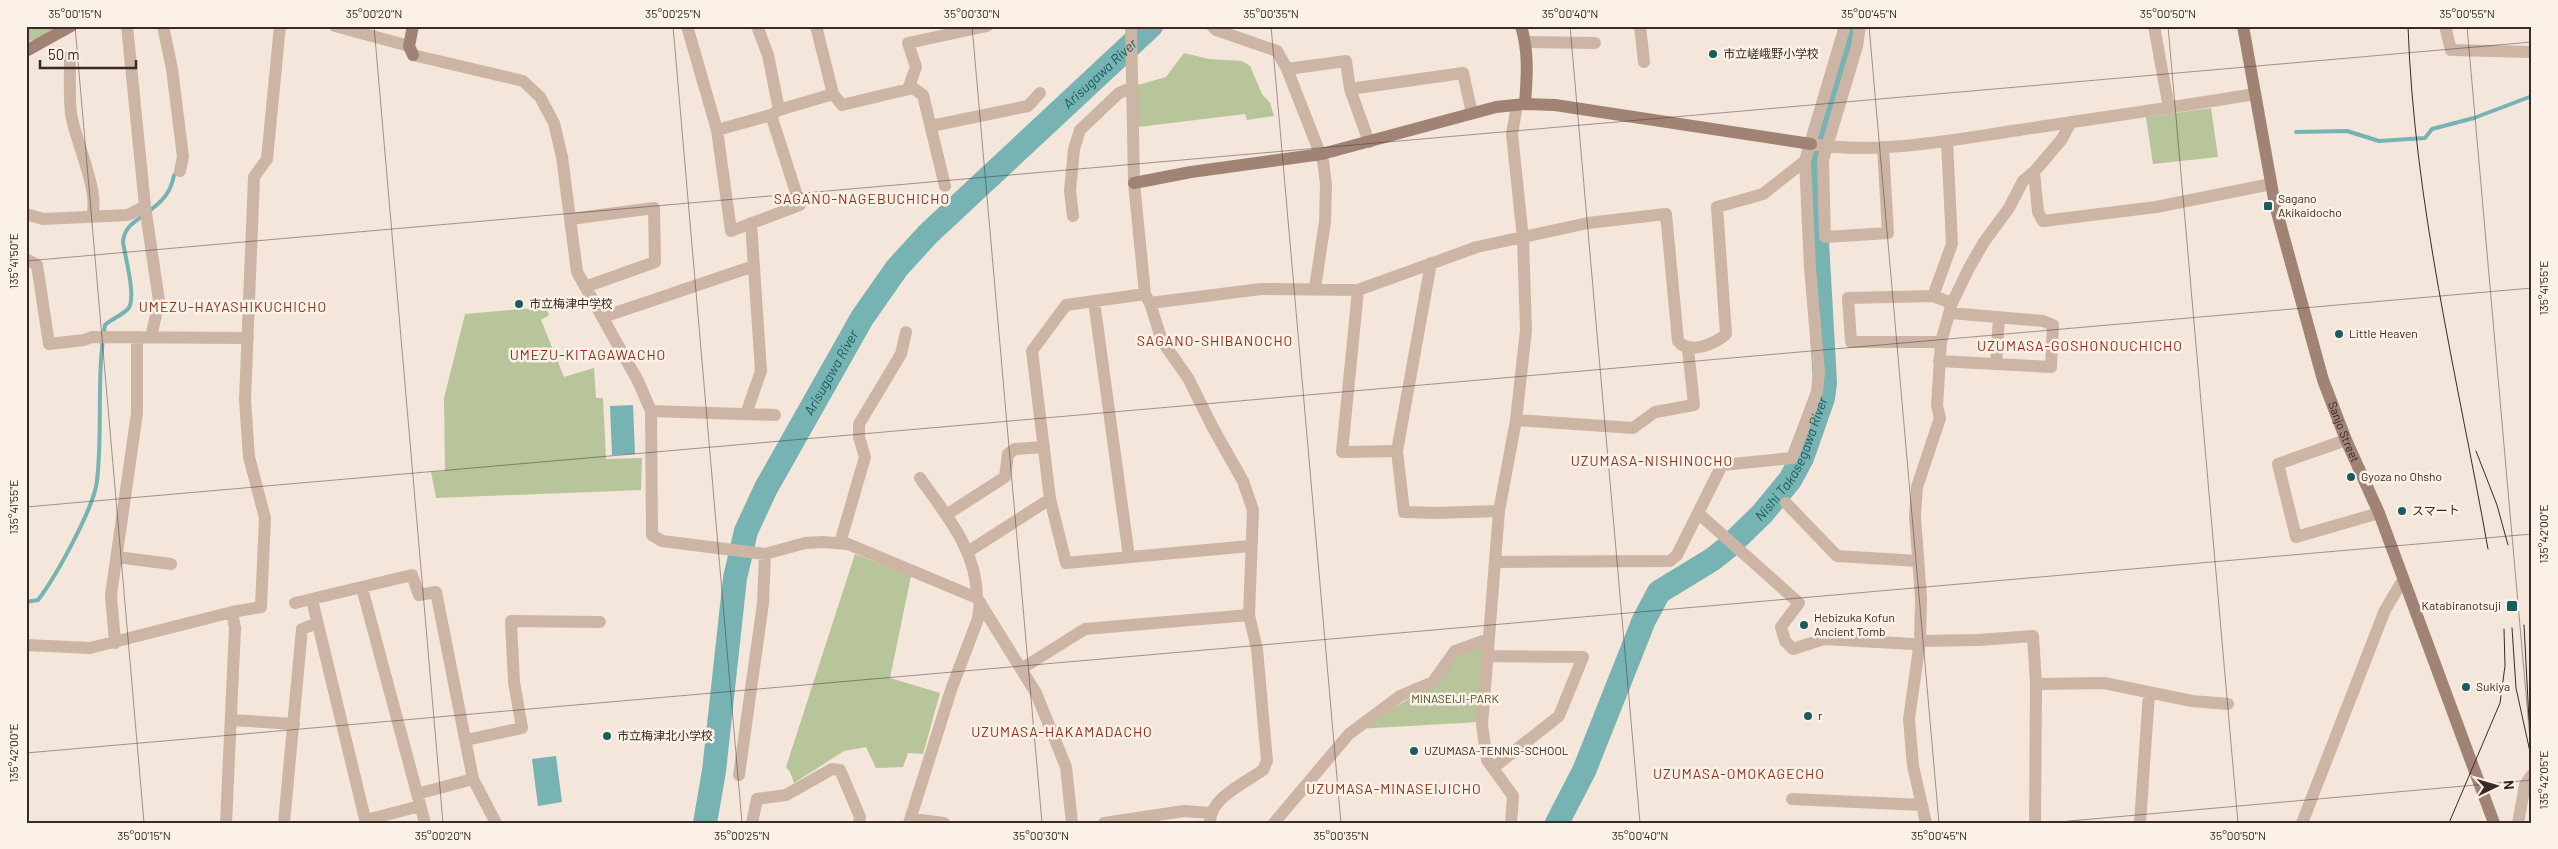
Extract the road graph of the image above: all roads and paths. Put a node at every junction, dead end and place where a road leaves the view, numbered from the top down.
1 (71, 26) edge
2 (127, 26) edge
3 (163, 26) edge
4 (280, 26) edge
5 (336, 26) edge
6 (413, 26) edge
7 (687, 26) edge
8 (757, 26) edge
9 (816, 26) edge
10 (987, 26) edge
11 (1131, 26) edge
12 (1212, 26) edge
13 (1521, 26) edge
14 (1640, 26) edge
15 (1845, 26) edge
16 (1860, 26) edge
17 (2154, 26) edge
18 (2243, 26) edge
19 (2445, 26) edge
20 (1842, 40) junction
21 (1526, 42) junction
22 (1595, 43) dead end
23 (1857, 46) junction
24 (26, 51) edge
25 (411, 51) junction
26 (2532, 52) edge
27 (70, 56) dead end
28 (1644, 62) dead end
29 (1287, 69) junction
30 (1133, 87) junction
31 (908, 89) junction
32 (1350, 89) junction
33 (832, 94) junction
34 (1040, 94) dead end
35 (2256, 94) junction
36 (1521, 104) junction
37 (2169, 108) junction
38 (775, 113) junction
39 (1472, 114) junction
40 (2071, 122) junction
41 (931, 126) junction
42 (717, 130) junction
43 (1947, 141) junction
44 (1369, 142) junction
45 (1811, 144) junction
46 (1828, 146) junction
47 (1883, 147) junction
48 (1322, 154) junction
49 (1805, 161) junction
50 (180, 171) dead end
51 (2034, 172) junction
52 (1134, 183) junction
53 (2271, 184) junction
54 (945, 186) dead end
55 (145, 206) junction
56 (26, 214) edge
57 (92, 215) junction
58 (1074, 216) dead end
59 (570, 219) junction
60 (752, 223) junction
61 (1522, 238) junction
62 (26, 259) edge
63 (1431, 263) junction
64 (754, 266) junction
65 (584, 287) junction
66 (1315, 288) junction
67 (1358, 290) junction
68 (1933, 296) junction
69 (1148, 299) junction
70 (1094, 301) junction
71 (1951, 308) junction
72 (603, 317) junction
73 (1999, 317) junction
74 (906, 332) dead end
75 (137, 337) junction
76 (151, 337) junction
77 (248, 338) junction
78 (1940, 342) junction
79 (1688, 349) junction
80 (1939, 361) junction
81 (1996, 364) junction
82 (651, 411) junction
83 (746, 414) junction
84 (775, 414) dead end
85 (1516, 420) junction
86 (2346, 440) junction
87 (1044, 447) junction
88 (1397, 451) junction
89 (920, 478) dead end
90 (1050, 499) junction
91 (1786, 503) dead end
92 (1499, 511) junction
93 (1698, 513) junction
94 (2379, 513) junction
95 (946, 515) junction
96 (840, 543) junction
97 (1250, 546) junction
98 (969, 551) junction
99 (760, 554) junction
100 (117, 557) junction
101 (1129, 557) junction
102 (1918, 561) junction
103 (1495, 562) junction
104 (171, 564) dead end
105 (2403, 580) junction
106 (362, 588) junction
107 (312, 600) junction
108 (978, 600) junction
109 (295, 603) dead end
110 (232, 612) junction
111 (1249, 615) junction
112 (600, 622) dead end
113 (317, 623) junction
114 (1489, 640) junction
115 (1920, 641) junction
116 (115, 643) junction
117 (26, 645) edge
118 (1487, 656) junction
119 (1021, 669) junction
120 (2036, 684) junction
121 (2149, 693) junction
122 (2228, 704) dead end
123 (232, 720) junction
124 (294, 724) junction
125 (466, 740) junction
126 (1493, 768) junction
127 (2532, 774) edge
128 (739, 775) dead end
129 (473, 779) junction
130 (1792, 799) dead end
131 (419, 800) junction
132 (1922, 805) junction
133 (1210, 818) edge
134 (911, 821) edge
135 (366, 822) edge
136 (226, 823) edge
137 (284, 823) edge
138 (425, 823) edge
139 (496, 823) edge
140 (752, 823) edge
141 (859, 823) edge
142 (944, 823) edge
143 (1071, 823) edge
144 (1104, 823) edge
145 (1274, 823) edge
146 (1511, 823) edge
147 (1926, 823) edge
148 (2035, 823) edge
149 (2140, 823) edge
150 (2302, 823) edge
151 (2494, 823) edge
152 (2518, 823) edge

1 - 24 main road
2 - 55 street
3 - 50 street
4 - 77 street
5 - 25 street
6 - 25 main road
7 - 42 street
8 - 38 street
9 - 33 street
10 - 31 street
11 - 30 street
12 - 29 street
13 - 21 main road
14 - 28 street
15 - 20 street
16 - 23 street
17 - 37 street
18 - 35 main road, Sanjo Street
19 - 26 street
20 - 23 street
20 - 45 street
21 - 22 street
21 - 36 main road
23 - 46 street
25 - 59 street
27 - 57 street
29 - 32 street
29 - 48 street
30 - 52 street
30 - 58 street
31 - 33 street
31 - 41 street
32 - 39 street
32 - 44 street
33 - 38 street
34 - 41 street
35 - 37 street
35 - 53 main road, Sanjo Street
36 - 39 main road
36 - 45 main road
36 - 61 street
37 - 40 street
38 - 42 street
38 - 60 street
39 - 44 main road
40 - 43 street
40 - 51 street
41 - 54 street
42 - 60 street
43 - 47 street
43 - 68 street
44 - 48 main road
45 - 46 street
45 - 49 street
46 - 47 street
46 - 47 street
48 - 52 main road
48 - 66 street
49 - 79 street
49 - 93 street
51 - 53 street
51 - 71 street
52 - 69 street
53 - 86 main road, Sanjo Street
55 - 57 street
55 - 76 street
56 - 57 street
59 - 65 street
59 - 65 street
60 - 64 street
61 - 63 street
61 - 79 street
61 - 85 street
62 - 75 street
63 - 67 street
63 - 88 street
64 - 72 street
64 - 83 street
65 - 72 street
66 - 67 street
66 - 69 street
67 - 88 street
68 - 71 street
68 - 78 street
69 - 70 street
69 - 97 street
70 - 87 street
70 - 101 street
71 - 73 street
71 - 78 street
72 - 82 street
73 - 81 street
73 - 81 street
74 - 96 street
75 - 76 street
75 - 100 street
76 - 77 street
77 - 110 street
78 - 80 street
79 - 85 street
80 - 81 street
80 - 102 street
82 - 83 street
82 - 99 street
83 - 84 street
85 - 92 street
86 - 94 main road, Sanjo Street
86 - 94 street
87 - 90 street
87 - 95 street
88 - 92 street
89 - 95 street
90 - 98 street
90 - 101 street
91 - 102 street
92 - 103 street
93 - 103 street
93 - 115 street
94 - 105 main road, Sanjo Street
95 - 98 street
96 - 99 street
96 - 108 street
97 - 101 street
97 - 111 street
98 - 108 street
99 - 128 street
100 - 104 street
100 - 116 street
102 - 115 street
103 - 114 street
105 - 150 street
105 - 151 main road, Sanjo Street
106 - 107 street
106 - 125 street
106 - 131 street
107 - 109 street
107 - 113 street
108 - 119 street
108 - 134 street
110 - 116 street
110 - 123 street
111 - 119 street
111 - 133 street
112 - 125 street
113 - 124 street
113 - 135 street
114 - 118 street
114 - 145 street
115 - 120 street
115 - 132 street
116 - 117 street
118 - 126 street
118 - 126 street
119 - 143 street
120 - 121 street
120 - 148 street
121 - 122 street
121 - 149 street
123 - 124 street
123 - 136 street
124 - 137 street
125 - 129 street
126 - 146 street
127 - 152 street
129 - 131 street
129 - 139 street
130 - 132 street
131 - 135 street
131 - 138 street
132 - 147 street
133 - 144 street
134 - 142 street
140 - 141 street

